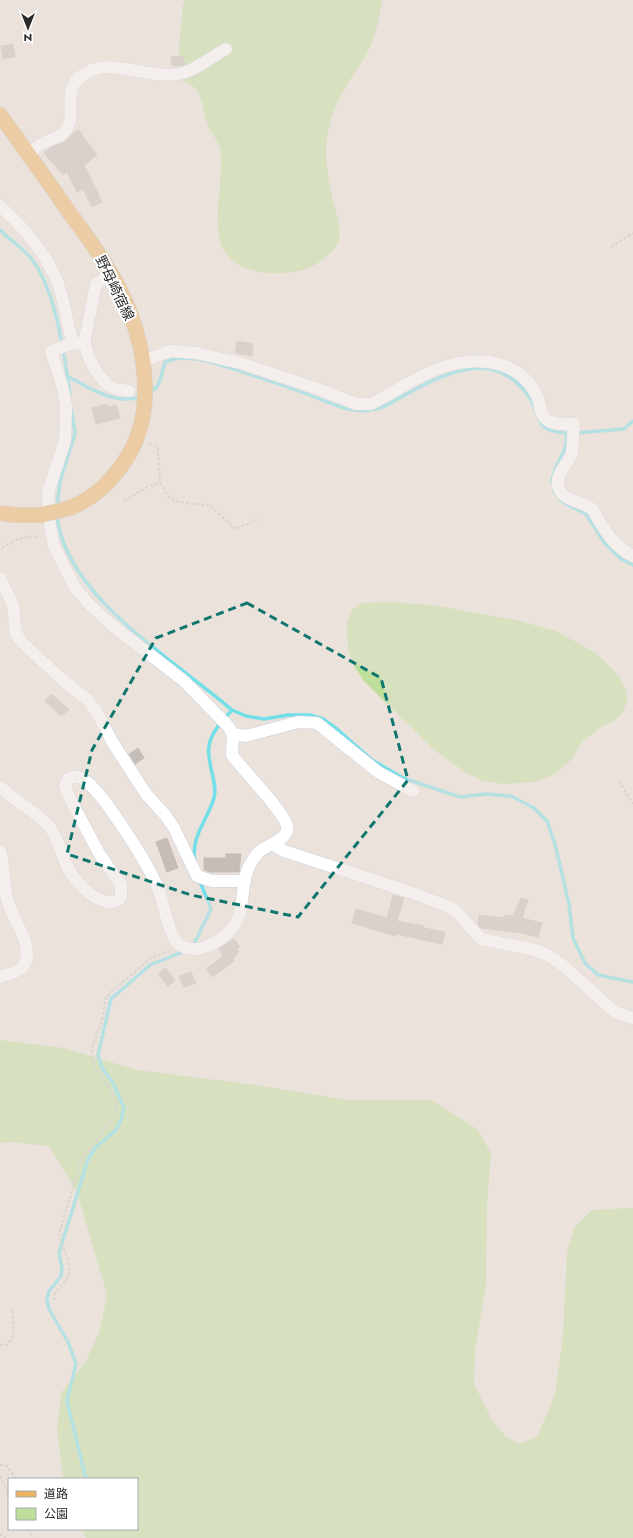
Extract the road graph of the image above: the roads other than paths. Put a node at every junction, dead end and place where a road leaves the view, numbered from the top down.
1 (226, 48) dead end
2 (0, 115) edge
3 (28, 154) junction
4 (0, 206) edge
5 (111, 274) junction
6 (75, 344) junction
7 (142, 361) junction
8 (129, 391) dead end
9 (0, 513) edge
10 (633, 556) edge
11 (0, 578) edge
12 (230, 730) junction
13 (0, 787) edge
14 (413, 791) dead end
15 (272, 844) junction
16 (0, 851) edge
17 (245, 881) junction
18 (0, 977) edge
19 (633, 1018) edge

1 - 3 street
2 - 3 main road, 野母崎宿線
3 - 5 main road, 野母崎宿線
4 - 6 street
5 - 6 street
5 - 7 main road, 野母崎宿線
6 - 8 street
6 - 12 street
7 - 9 main road, 野母崎宿線, bridge
7 - 10 street
11 - 17 street
12 - 14 street
12 - 15 street
13 - 17 street
15 - 17 street
15 - 19 street
16 - 18 street

